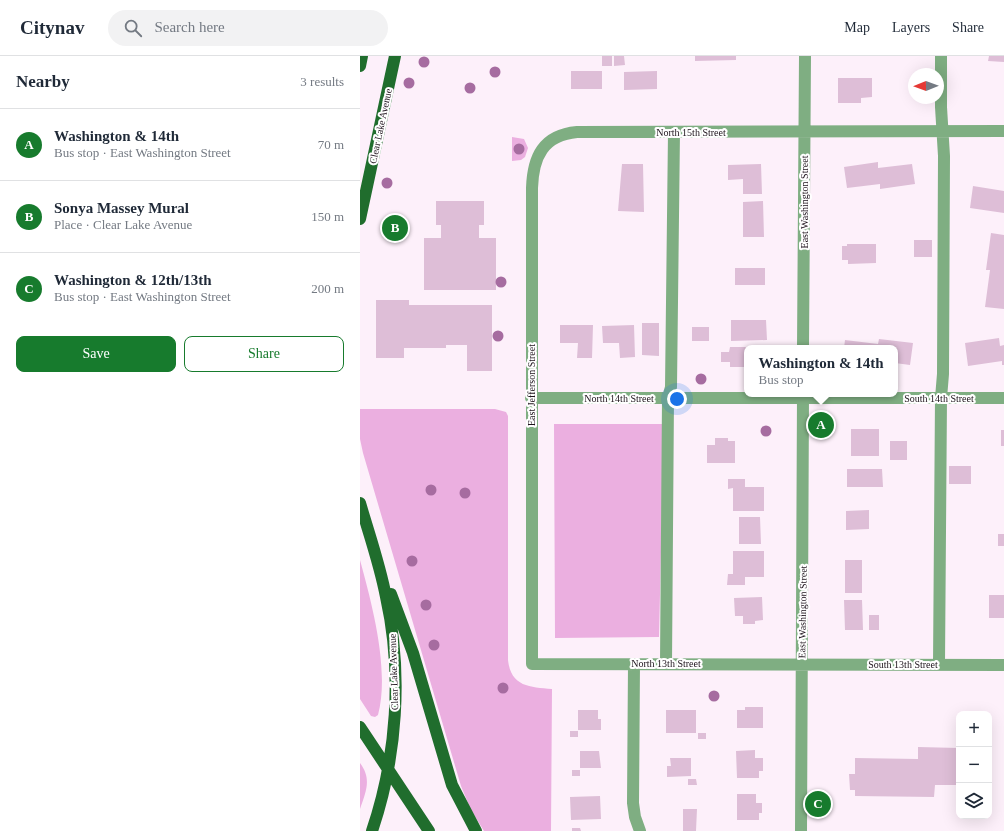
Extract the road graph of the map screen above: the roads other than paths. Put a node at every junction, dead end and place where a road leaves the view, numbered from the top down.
1 (362, 56) edge
2 (395, 56) edge
3 (805, 56) edge
4 (941, 56) edge
5 (360, 66) edge
6 (1004, 131) edge
7 (577, 132) joint
8 (674, 132) junction
9 (805, 132) junction
10 (942, 132) junction
11 (360, 219) edge
12 (803, 345) edge
13 (744, 397) edge
14 (803, 397) edge
15 (872, 397) edge
16 (531, 398) junction
17 (668, 398) junction
18 (941, 398) junction
19 (1004, 398) edge
20 (360, 503) edge
21 (368, 533) junction
22 (666, 663) junction
23 (532, 664) joint
24 (634, 664) junction
25 (801, 664) junction
26 (939, 664) junction
27 (1004, 665) edge
28 (360, 727) edge
29 (387, 769) junction
30 (372, 831) edge
31 (429, 831) edge
32 (476, 831) edge
33 (640, 831) edge
34 (801, 831) edge

1 - 5 main road
2 - 11 main road, Clear Lake Avenue
3 - 9 street, East Washington Street
4 - 10 street
6 - 10 street, North 15th Street
7 - 8 street, North 15th Street
7 - 16 street, East Jefferson Street
8 - 9 street, North 15th Street
8 - 17 street
9 - 10 street, North 15th Street
9 - 12 street, East Washington Street
10 - 18 street
13 - 17 street, North 14th Street
14 - 25 street, East Washington Street
15 - 18 street, South 14th Street
16 - 17 street, North 14th Street
16 - 23 street, East Jefferson Street
17 - 22 street
18 - 19 street, South 14th Street
18 - 26 street
20 - 21 main road, Clear Lake Avenue
21 - 29 main road, Clear Lake Avenue
21 - 32 main road
22 - 24 street, North 13th Street
22 - 25 street, North 13th Street
23 - 24 street, North 13th Street
24 - 33 street
25 - 26 street, South 13th Street
25 - 34 street, East Washington Street
26 - 27 street, South 13th Street
28 - 29 main road
29 - 30 main road, Clear Lake Avenue
29 - 31 main road

